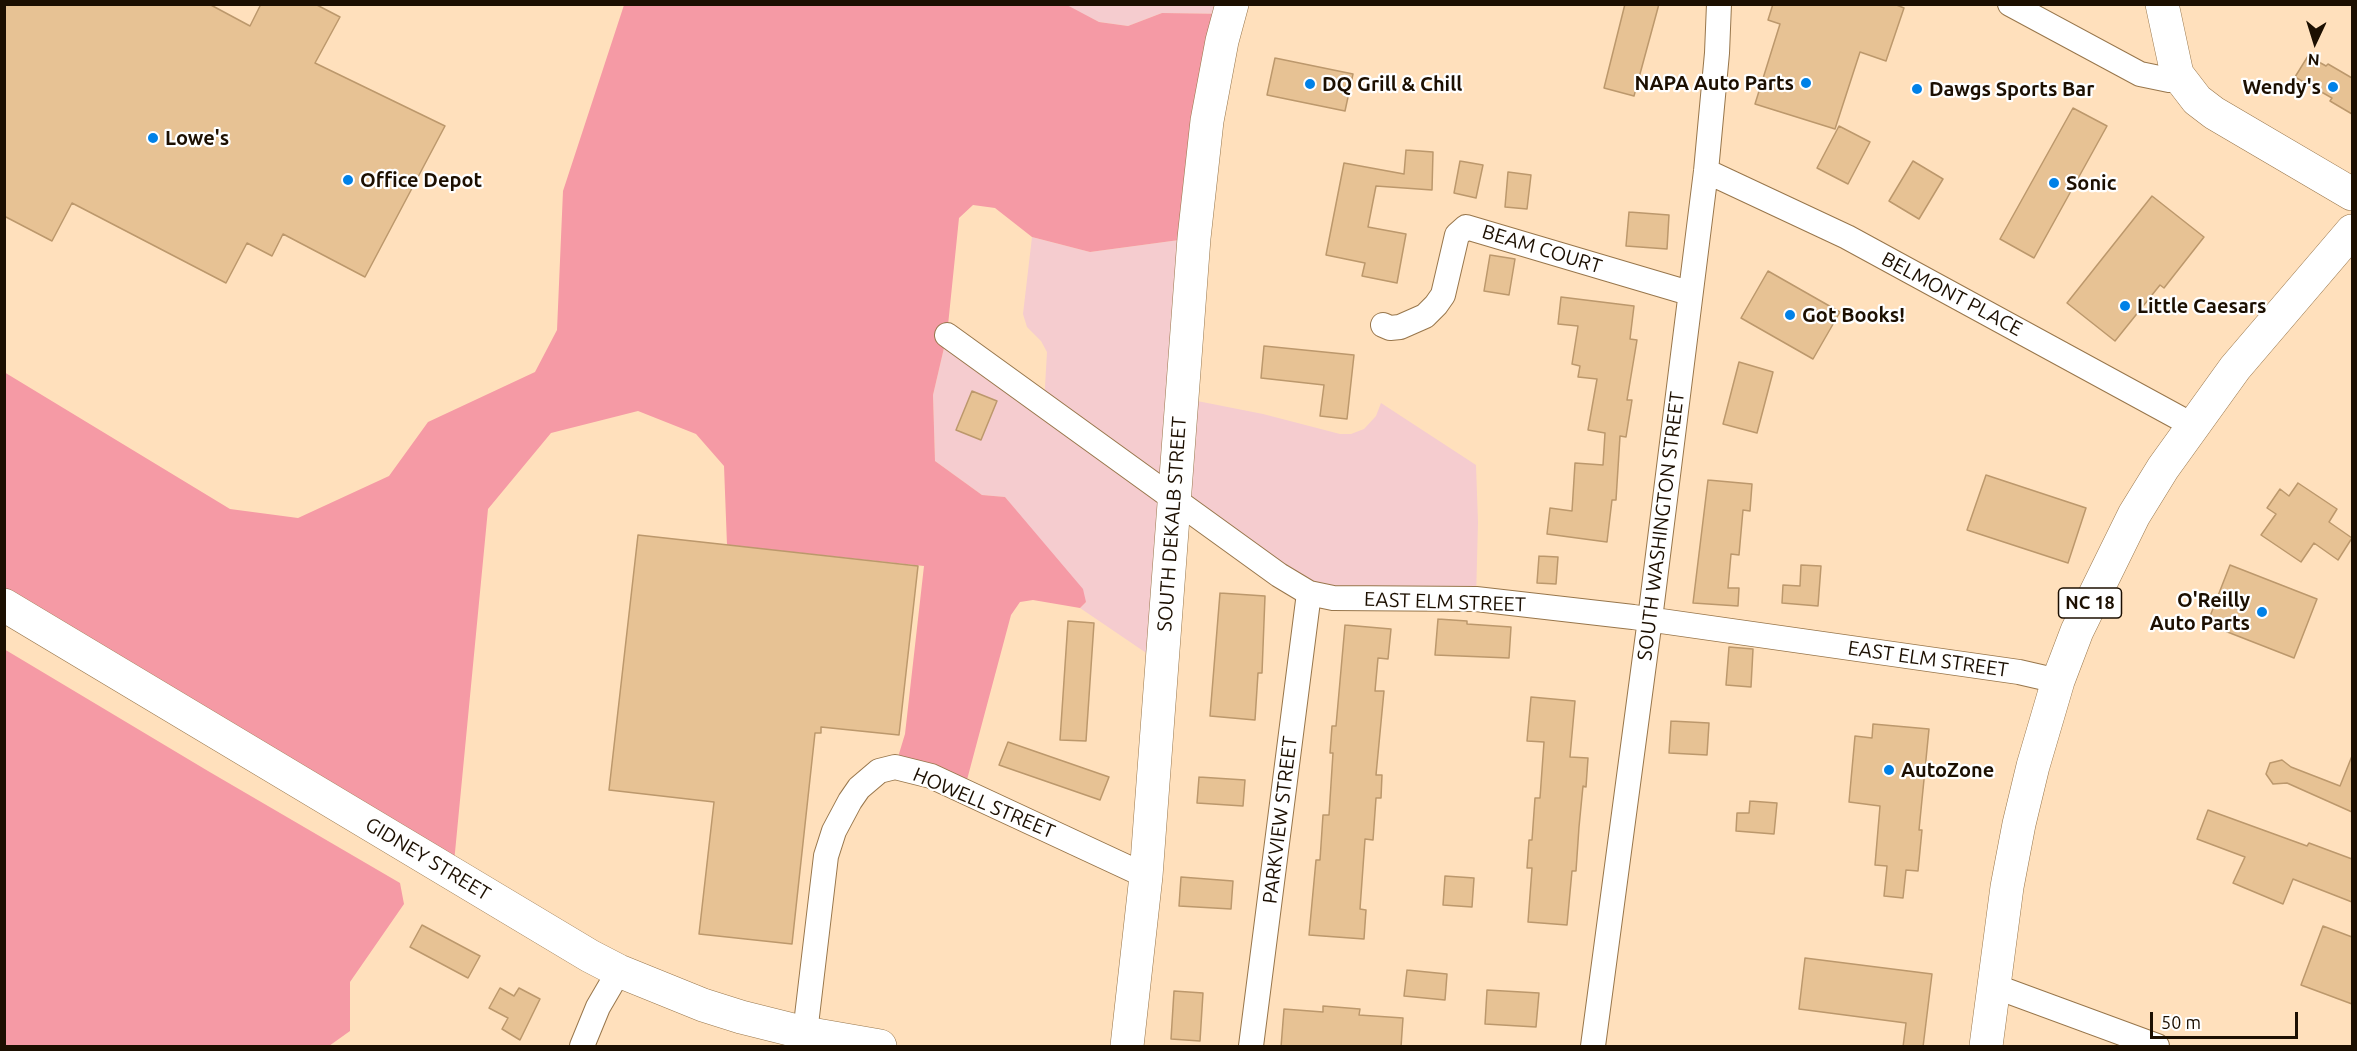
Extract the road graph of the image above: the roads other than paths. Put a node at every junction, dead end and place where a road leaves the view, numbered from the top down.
1 (1232, 4) edge
2 (1719, 4) edge
3 (2010, 4) edge
4 (2162, 4) edge
5 (2180, 78) junction
6 (1706, 171) junction
7 (2352, 194) edge
8 (2352, 231) edge
9 (1689, 293) junction
10 (1383, 325) dead end
11 (947, 335) dead end
12 (2194, 426) junction
13 (1174, 498) junction
14 (1309, 593) junction
15 (4, 605) edge
16 (1650, 619) junction
17 (2058, 681) junction
18 (1146, 876) junction
19 (619, 971) junction
20 (1994, 986) junction
21 (805, 1033) junction
22 (582, 1047) edge
23 (880, 1047) edge
24 (1127, 1047) edge
25 (1251, 1047) edge
26 (1593, 1047) edge
27 (1986, 1047) edge
28 (2157, 1047) edge

1 - 13 main road, SOUTH DEKALB STREET
2 - 6 street, SOUTH WASHINGTON STREET
3 - 5 street
4 - 5 main road
5 - 7 main road
6 - 9 street, SOUTH WASHINGTON STREET
6 - 12 street, BELMONT PLACE
8 - 12 main road, NC 18
9 - 10 street, BEAM COURT
9 - 16 street, SOUTH WASHINGTON STREET
11 - 13 street, EAST ELM STREET
12 - 17 main road, NC 18
13 - 14 street, EAST ELM STREET
13 - 18 main road, SOUTH DEKALB STREET
14 - 16 street, EAST ELM STREET
14 - 25 street, PARKVIEW STREET
15 - 19 main road, GIDNEY STREET
16 - 17 street, EAST ELM STREET
16 - 26 street, SOUTH WASHINGTON STREET
17 - 20 main road, NC 18
18 - 21 street, HOWELL STREET
18 - 24 main road, SOUTH DEKALB STREET
19 - 21 main road, GIDNEY STREET
19 - 22 street
20 - 27 main road, NC 18
20 - 28 street
21 - 23 main road, GIDNEY STREET

